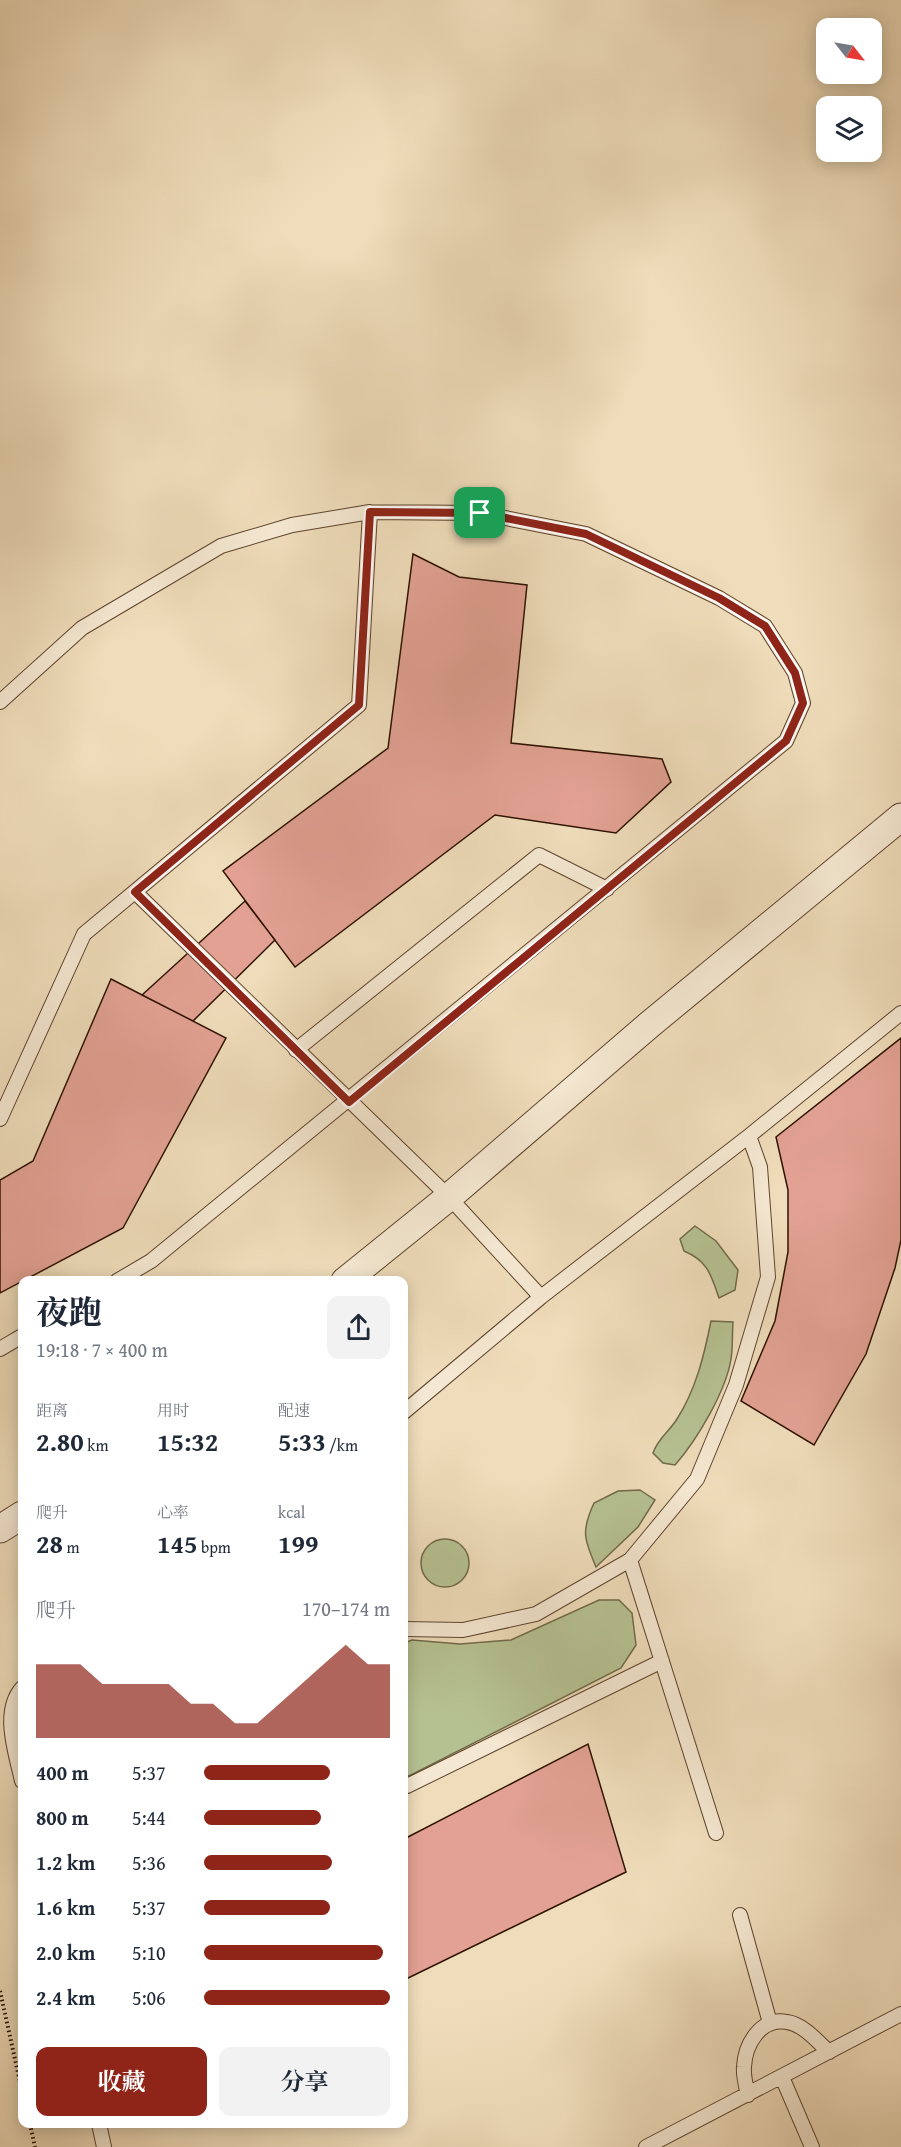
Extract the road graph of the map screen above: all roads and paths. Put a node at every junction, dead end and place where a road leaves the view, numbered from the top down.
1 (370, 512) junction
2 (0, 702) edge
3 (901, 817) edge
4 (607, 890) junction
5 (135, 892) junction
6 (901, 1013) edge
7 (296, 1050) junction
8 (349, 1102) junction
9 (0, 1119) edge
10 (749, 1136) junction
11 (449, 1197) junction
12 (126, 1276) edge
13 (351, 1276) edge
14 (541, 1297) junction
15 (18, 1338) edge
16 (0, 1349) edge
17 (408, 1409) edge
18 (18, 1518) edge
19 (0, 1529) edge
20 (630, 1560) junction
21 (408, 1629) edge
22 (662, 1660) junction
23 (18, 1693) edge
24 (18, 1761) edge
25 (408, 1786) edge
26 (716, 1833) dead end
27 (740, 1915) dead end
28 (0, 1991) edge
29 (901, 2013) edge
30 (770, 2022) junction
31 (829, 2052) junction
32 (18, 2073) edge
33 (782, 2077) junction
34 (748, 2095) junction
35 (31, 2128) edge
36 (100, 2128) edge
37 (35, 2147) edge
38 (104, 2147) edge
39 (646, 2147) edge
40 (812, 2147) edge

1 - 2 lane
1 - 4 lane
1 - 5 lane
3 - 11 street
4 - 7 lane
4 - 8 lane
5 - 7 lane
5 - 9 lane
6 - 10 lane
7 - 8 lane
8 - 11 lane
8 - 12 lane
10 - 14 lane
10 - 20 lane
11 - 13 street
11 - 14 lane
14 - 17 lane
15 - 16 lane
18 - 19 street
20 - 21 lane
20 - 22 lane
22 - 25 lane
22 - 26 lane
23 - 24 lane
27 - 30 lane
28 - 32 path
29 - 31 lane
30 - 31 lane
30 - 34 lane
31 - 33 lane
33 - 34 lane
33 - 40 lane
34 - 39 lane
35 - 37 path
36 - 38 lane

